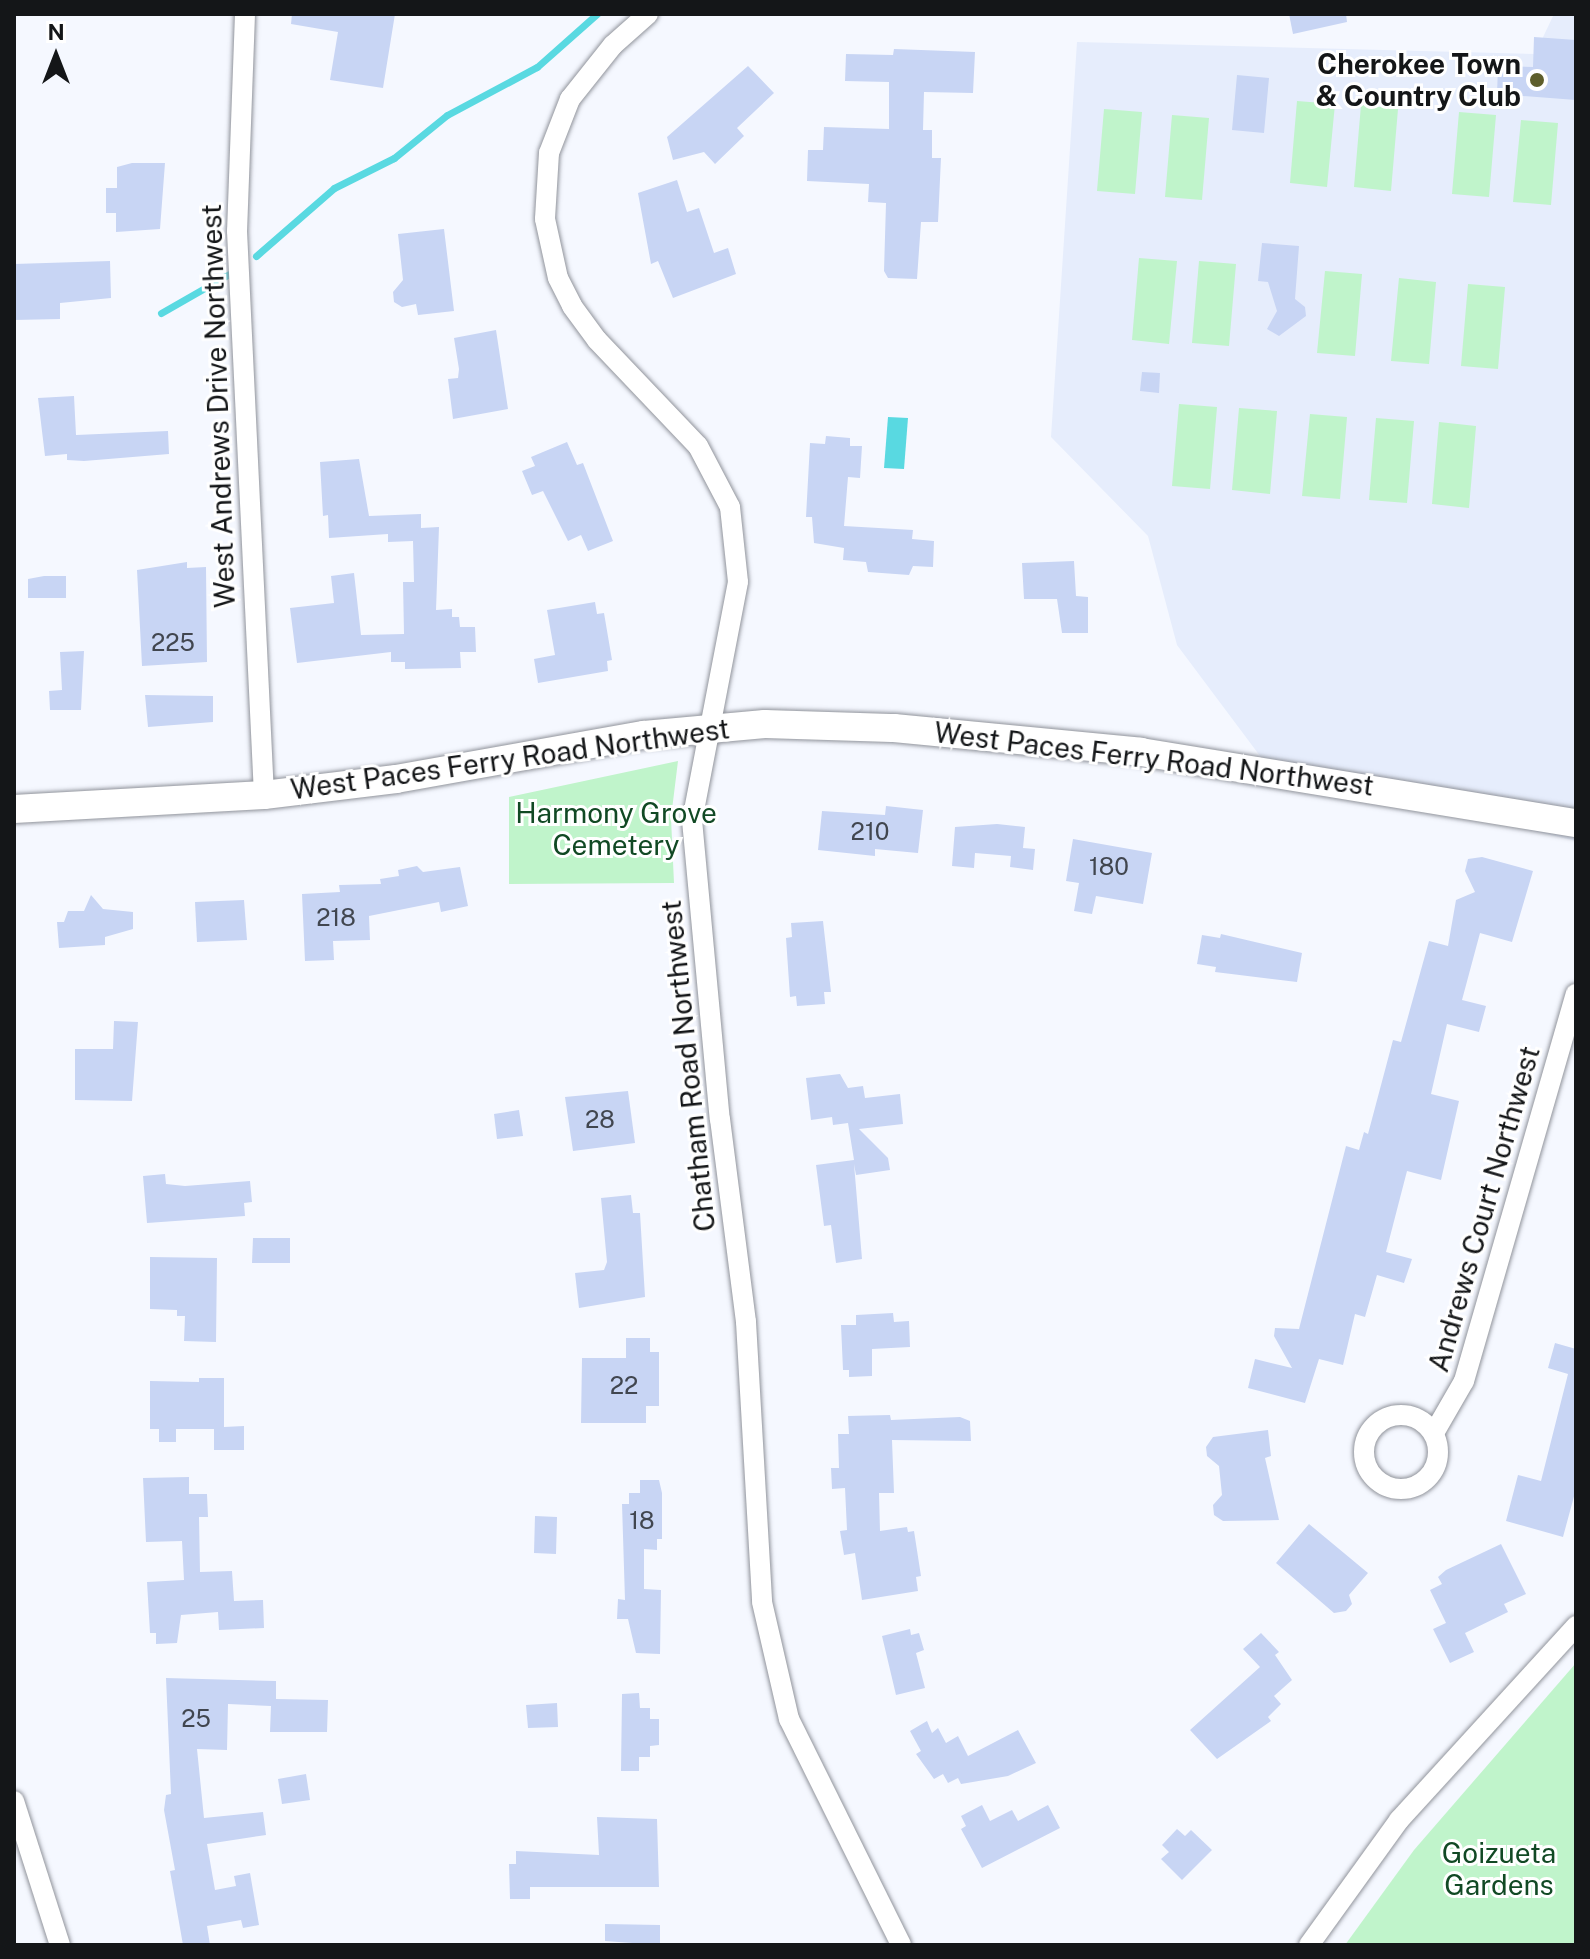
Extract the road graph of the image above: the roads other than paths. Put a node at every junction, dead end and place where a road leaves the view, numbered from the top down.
1 (245, 14) edge
2 (648, 14) edge
3 (706, 727) junction
4 (264, 795) junction
5 (14, 809) edge
6 (1576, 823) edge
7 (1576, 994) edge
8 (1434, 1433) dead end
9 (1576, 1626) edge
10 (14, 1801) edge
11 (60, 1945) edge
12 (901, 1945) edge
13 (1309, 1945) edge

1 - 4 street, West Andrews Drive Northwest
2 - 3 street, Chatham Road Northwest
3 - 4 main road, West Paces Ferry Road Northwest
3 - 6 main road, West Paces Ferry Road Northwest
3 - 12 street, Chatham Road Northwest
4 - 5 main road, West Paces Ferry Road Northwest
7 - 8 street, Andrews Court Northwest
9 - 13 street
10 - 11 street

